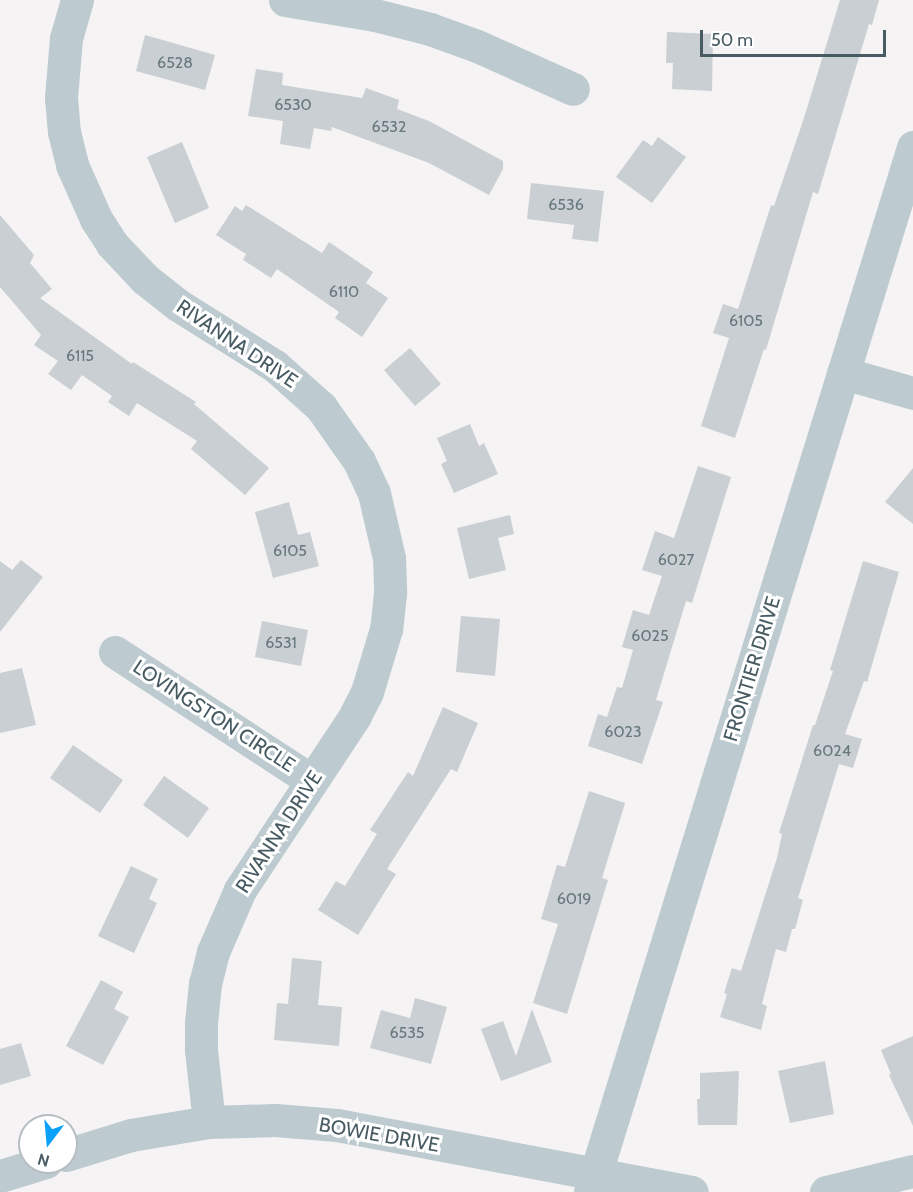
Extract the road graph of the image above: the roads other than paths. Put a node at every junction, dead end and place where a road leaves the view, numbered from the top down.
1 (77, 0) edge
2 (285, 0) edge
3 (573, 89) dead end
4 (913, 147) edge
5 (843, 373) junction
6 (913, 393) edge
7 (115, 652) dead end
8 (312, 781) junction
9 (209, 1122) junction
10 (78, 1151) edge
11 (18, 1170) edge
12 (913, 1171) edge
13 (0, 1176) edge
14 (593, 1183) edge
15 (692, 1192) edge
16 (826, 1192) edge

1 - 8 street, RIVANNA DRIVE
2 - 3 street
4 - 5 street, FRONTIER DRIVE
5 - 6 street
5 - 14 street, FRONTIER DRIVE
7 - 8 street, LOVINGSTON CIRCLE
8 - 9 street, RIVANNA DRIVE
9 - 10 street, BOWIE DRIVE
9 - 14 street, BOWIE DRIVE
11 - 13 street
12 - 16 street
14 - 15 street, BOWIE DRIVE

